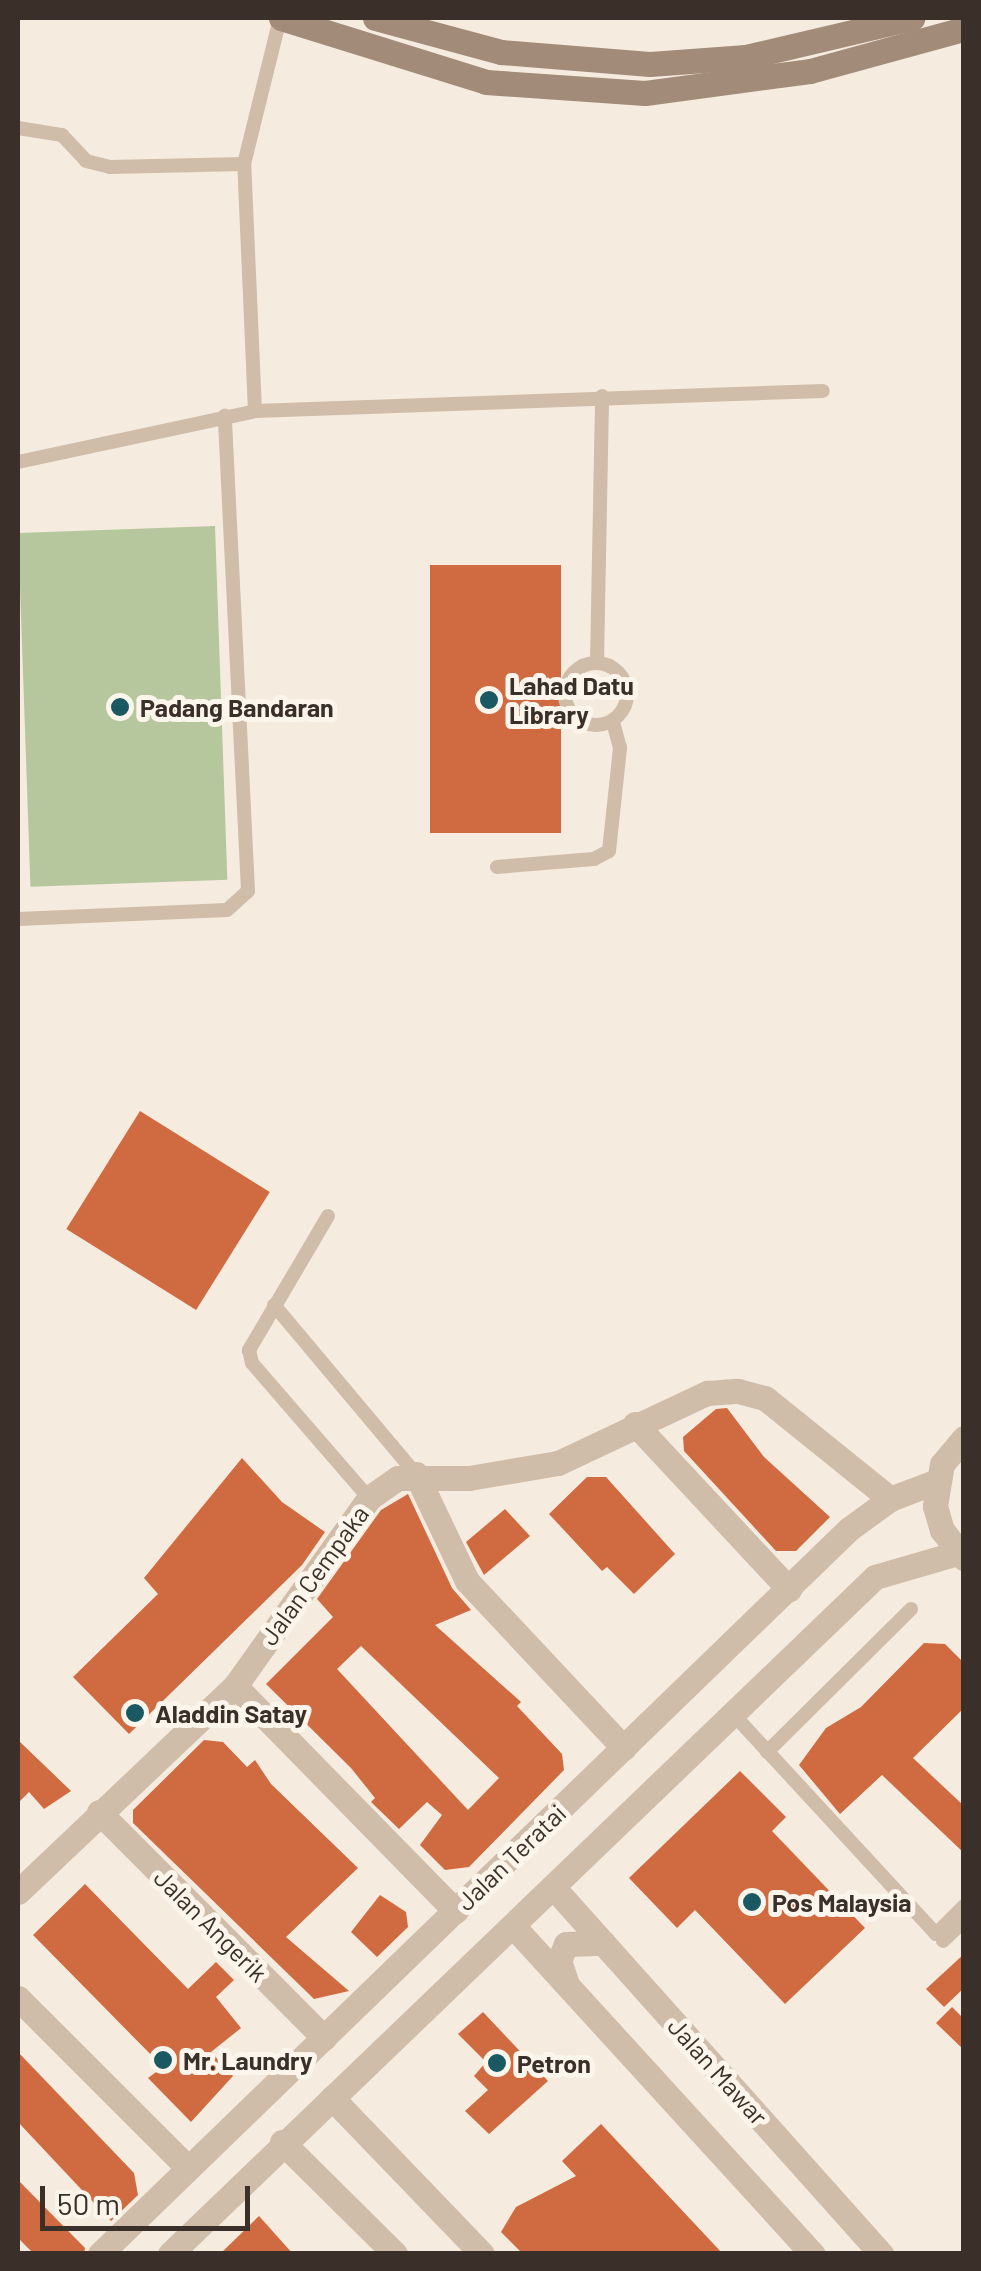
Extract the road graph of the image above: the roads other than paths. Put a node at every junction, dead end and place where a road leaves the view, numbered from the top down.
1 (280, 18) edge
2 (375, 18) edge
3 (912, 18) edge
4 (964, 29) edge
5 (18, 128) edge
6 (244, 164) junction
7 (823, 391) dead end
8 (602, 396) junction
9 (254, 411) junction
10 (225, 416) junction
11 (18, 462) edge
12 (597, 662) junction
13 (613, 721) junction
14 (497, 867) dead end
15 (18, 919) edge
16 (328, 1216) dead end
17 (274, 1305) junction
18 (635, 1424) junction
19 (964, 1438) edge
20 (416, 1474) junction
21 (937, 1481) junction
22 (370, 1498) junction
23 (890, 1499) junction
24 (960, 1555) edge
25 (789, 1589) junction
26 (911, 1609) dead end
27 (235, 1686) junction
28 (734, 1716) junction
29 (624, 1748) junction
30 (767, 1752) junction
31 (99, 1812) junction
32 (554, 1888) junction
33 (18, 1892) edge
34 (964, 1906) edge
35 (455, 1911) junction
36 (964, 1921) edge
37 (513, 1926) junction
38 (943, 1942) dead end
39 (603, 1943) junction
40 (568, 1986) junction
41 (18, 1998) edge
42 (324, 2038) junction
43 (332, 2098) junction
44 (282, 2142) junction
45 (188, 2168) junction
46 (100, 2254) edge
47 (170, 2254) edge
48 (395, 2254) edge
49 (482, 2254) edge
50 (813, 2254) edge
51 (881, 2254) edge

1 - 4 main road
1 - 6 lane
2 - 3 main road
5 - 6 lane
6 - 9 lane
7 - 8 lane
8 - 9 lane
8 - 12 lane
9 - 10 lane
10 - 11 lane
10 - 15 lane
12 - 13 lane
12 - 13 lane
13 - 14 lane
16 - 17 lane
17 - 20 lane
17 - 22 lane
18 - 20 street
18 - 23 street
18 - 25 street
19 - 21 street
20 - 22 street, Jalan Cempaka
20 - 29 street
21 - 23 street, Jalan Teratai
21 - 24 street
22 - 27 street, Jalan Cempaka
23 - 25 street, Jalan Teratai
24 - 28 street, Jalan Teratai
25 - 29 street, Jalan Teratai
26 - 30 lane
27 - 31 street, Jalan Cempaka
27 - 35 street
28 - 30 lane
28 - 32 street, Jalan Teratai
29 - 35 street, Jalan Teratai
30 - 34 lane
31 - 33 street, Jalan Cempaka
31 - 42 street, Jalan Angerik
32 - 37 street, Jalan Teratai
32 - 39 street, Jalan Mawar
35 - 42 street, Jalan Teratai
36 - 38 lane
37 - 40 street, Jalan Mawar
37 - 43 street, Jalan Teratai
39 - 40 street
39 - 51 street, Jalan Mawar
40 - 50 street, Jalan Mawar
41 - 45 street
42 - 45 street, Jalan Teratai
43 - 44 street, Jalan Teratai
43 - 49 street
44 - 47 street, Jalan Teratai
44 - 48 street
45 - 46 street, Jalan Teratai

